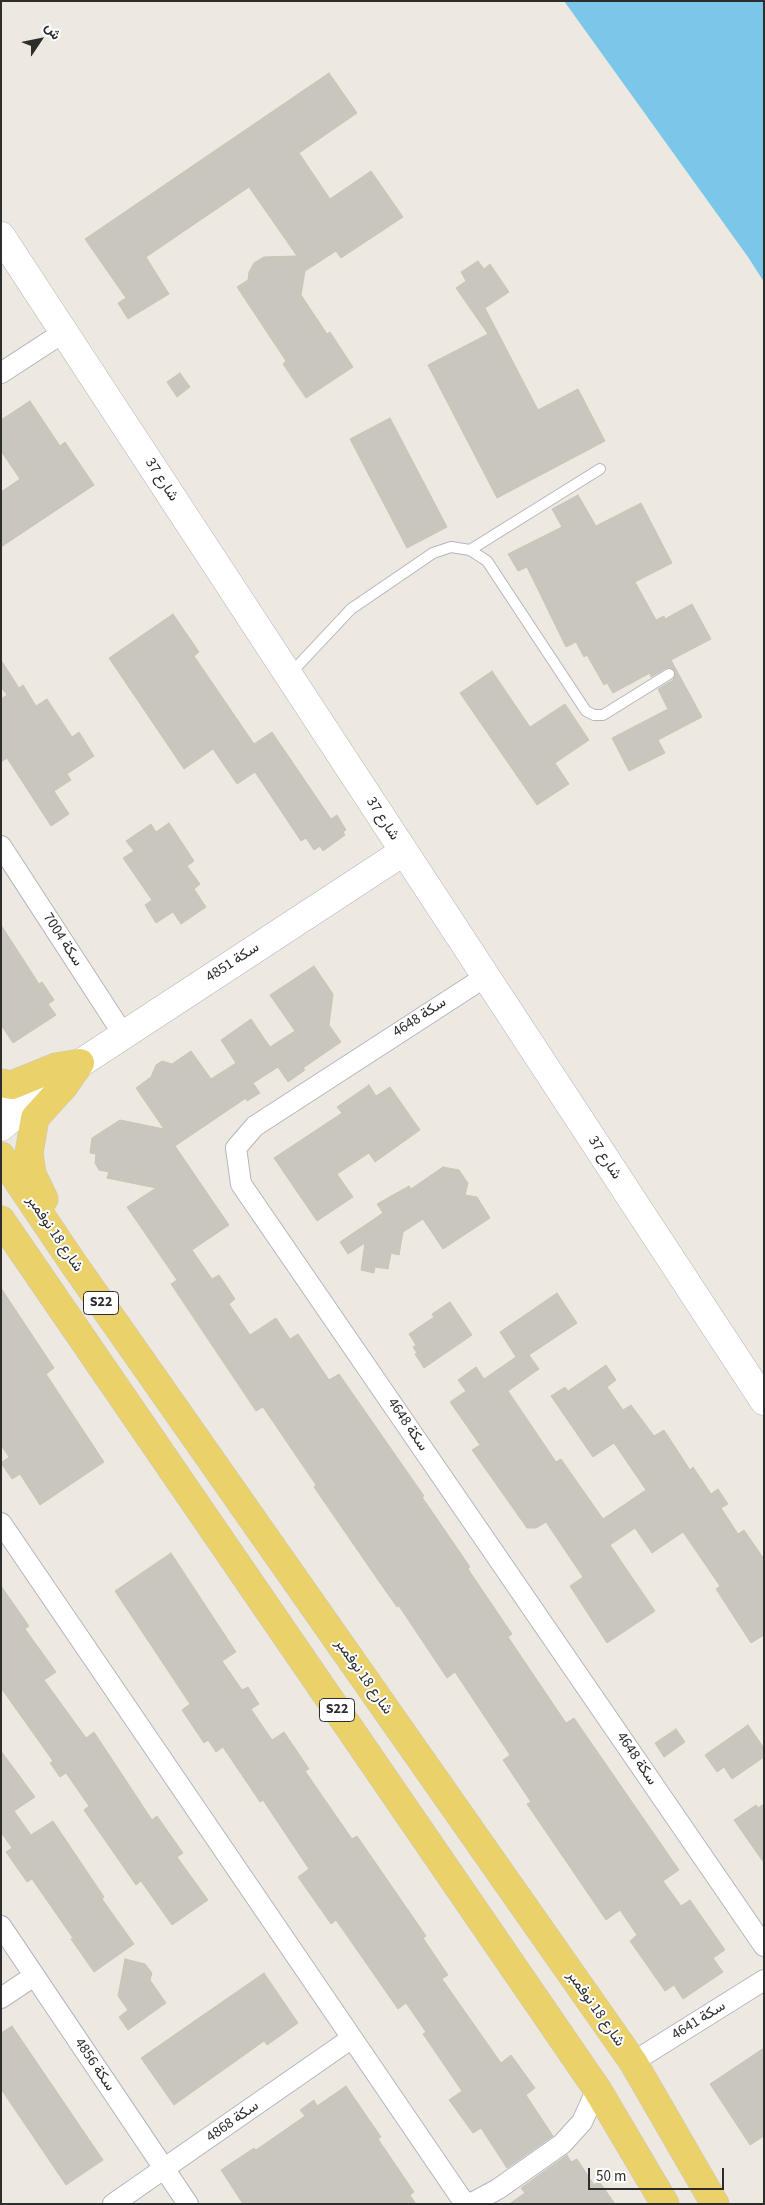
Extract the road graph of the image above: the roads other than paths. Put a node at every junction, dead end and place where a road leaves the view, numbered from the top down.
1 (1, 236) edge
2 (64, 332) junction
3 (1, 373) edge
4 (600, 470) dead end
5 (470, 550) junction
6 (669, 674) dead end
7 (289, 675) junction
8 (1, 846) edge
9 (403, 852) junction
10 (484, 977) junction
11 (123, 1034) junction
12 (72, 1068) junction
13 (1, 1083) edge
14 (1, 1100) edge
15 (1, 1127) edge
16 (1, 1156) edge
17 (1, 1220) edge
18 (1, 1237) edge
19 (73, 1263) junction
20 (48, 1290) junction
21 (764, 1401) edge
22 (1, 1523) edge
23 (1, 1926) edge
24 (764, 1946) edge
25 (34, 1976) junction
26 (764, 1980) edge
27 (1, 1998) edge
28 (352, 2038) junction
29 (633, 2062) junction
30 (597, 2088) junction
31 (165, 2170) junction
32 (113, 2204) edge
33 (188, 2204) edge
34 (666, 2204) edge
35 (715, 2204) edge

1 - 2 street, شارع 37
2 - 3 street
2 - 7 street, شارع 37
4 - 5 lane
5 - 6 lane
5 - 7 lane
7 - 9 street, شارع 37
8 - 11 street, سكة 7004
9 - 10 street, شارع 37
9 - 11 street, سكة 4851
10 - 21 street, شارع 37
10 - 24 street, سكة 4648
11 - 12 street, سكة 4851
12 - 13 main road
12 - 14 street, سكة 4851
12 - 15 street, سكة 4851
12 - 19 main road
16 - 19 main road, شارع 18 نوفمبر / S22
17 - 20 main road, S22
18 - 20 main road
19 - 29 main road, شارع 18 نوفمبر / S22
20 - 30 main road, S22
22 - 28 street
23 - 25 street, سكة 4856
25 - 27 street
25 - 31 street, سكة 4856
26 - 29 street, سكة 4641
28 - 30 street
28 - 31 street, سكة 4868
29 - 35 main road, شارع 18 نوفمبر / S22
30 - 34 main road, S22
31 - 32 street, سكة 4868
31 - 33 street, سكة 4856

